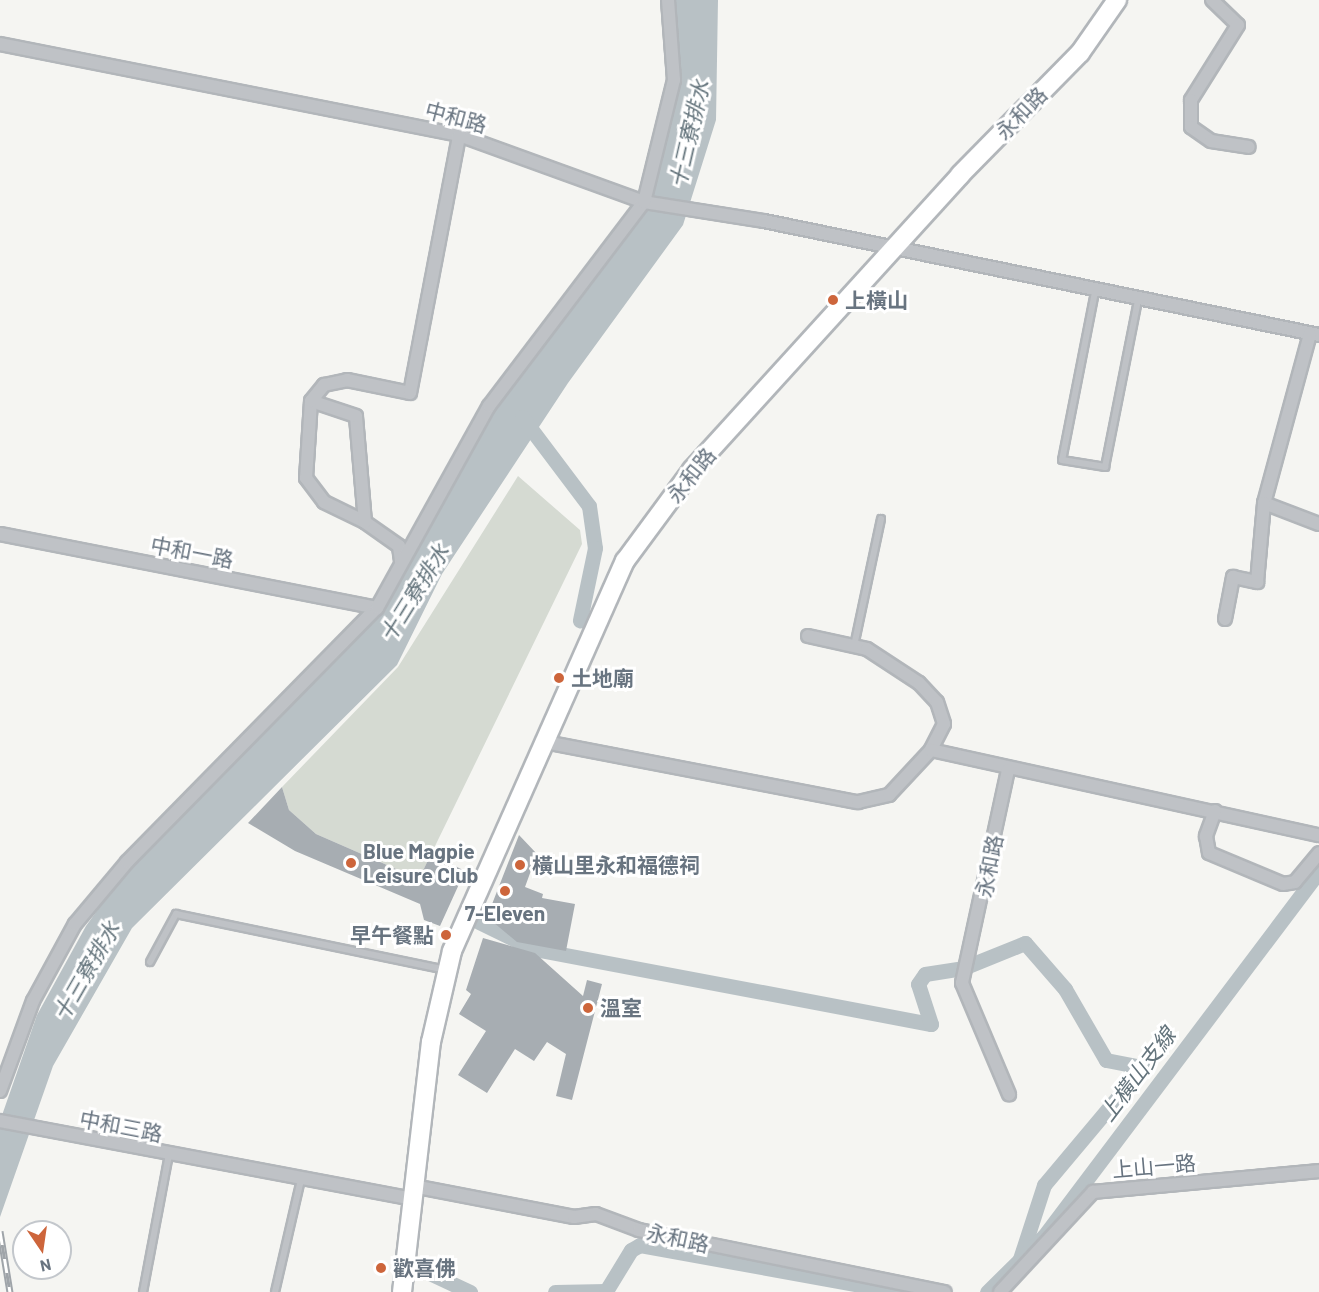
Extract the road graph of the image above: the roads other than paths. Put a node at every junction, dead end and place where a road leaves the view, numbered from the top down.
1 (668, 0) edge
2 (1117, 0) edge
3 (1212, 0) edge
4 (0, 44) edge
5 (459, 135) junction
6 (1249, 147) dead end
7 (647, 203) junction
8 (896, 247) junction
9 (1095, 292) junction
10 (1138, 301) junction
11 (1314, 334) edge
12 (312, 401) junction
13 (1264, 503) junction
14 (881, 519) dead end
15 (365, 522) junction
16 (1319, 524) edge
17 (0, 534) edge
18 (400, 561) junction
19 (377, 608) junction
20 (1225, 620) dead end
21 (808, 636) dead end
22 (854, 647) junction
23 (545, 741) junction
24 (931, 750) junction
25 (1008, 770) junction
26 (1215, 811) junction
27 (1319, 835) edge
28 (1319, 853) edge
29 (150, 962) dead end
30 (448, 970) junction
31 (0, 1091) edge
32 (1009, 1094) dead end
33 (0, 1121) edge
34 (169, 1154) junction
35 (1319, 1171) edge
36 (301, 1179) junction
37 (412, 1192) junction
38 (142, 1292) edge
39 (275, 1292) edge
40 (402, 1292) edge
41 (945, 1292) edge
42 (1000, 1292) edge

1 - 7 street
2 - 8 main road, 永和路
3 - 6 street
4 - 5 street, 中和路
5 - 7 street, 中和路
5 - 12 street
7 - 8 street, 中和路
7 - 18 street
8 - 9 street
8 - 23 main road, 永和路
9 - 10 street
9 - 10 lane
10 - 11 street
11 - 13 street
12 - 15 street
12 - 15 street
13 - 16 street
13 - 20 street
14 - 22 lane
15 - 18 street
17 - 19 street, 中和一路
18 - 19 street
19 - 31 street
21 - 22 street
22 - 24 street
23 - 24 street
23 - 30 main road, 永和路
24 - 25 street
25 - 26 street
25 - 32 street, 永和路
26 - 27 street
26 - 28 street
29 - 30 lane
30 - 37 main road, 永和路
33 - 34 street, 中和三路
34 - 36 street, 永和路
34 - 38 lane, 中和三路
35 - 42 street, 上山一路
36 - 37 street, 永和路
36 - 39 lane
37 - 40 main road, 永和路
37 - 41 street, 永和路

